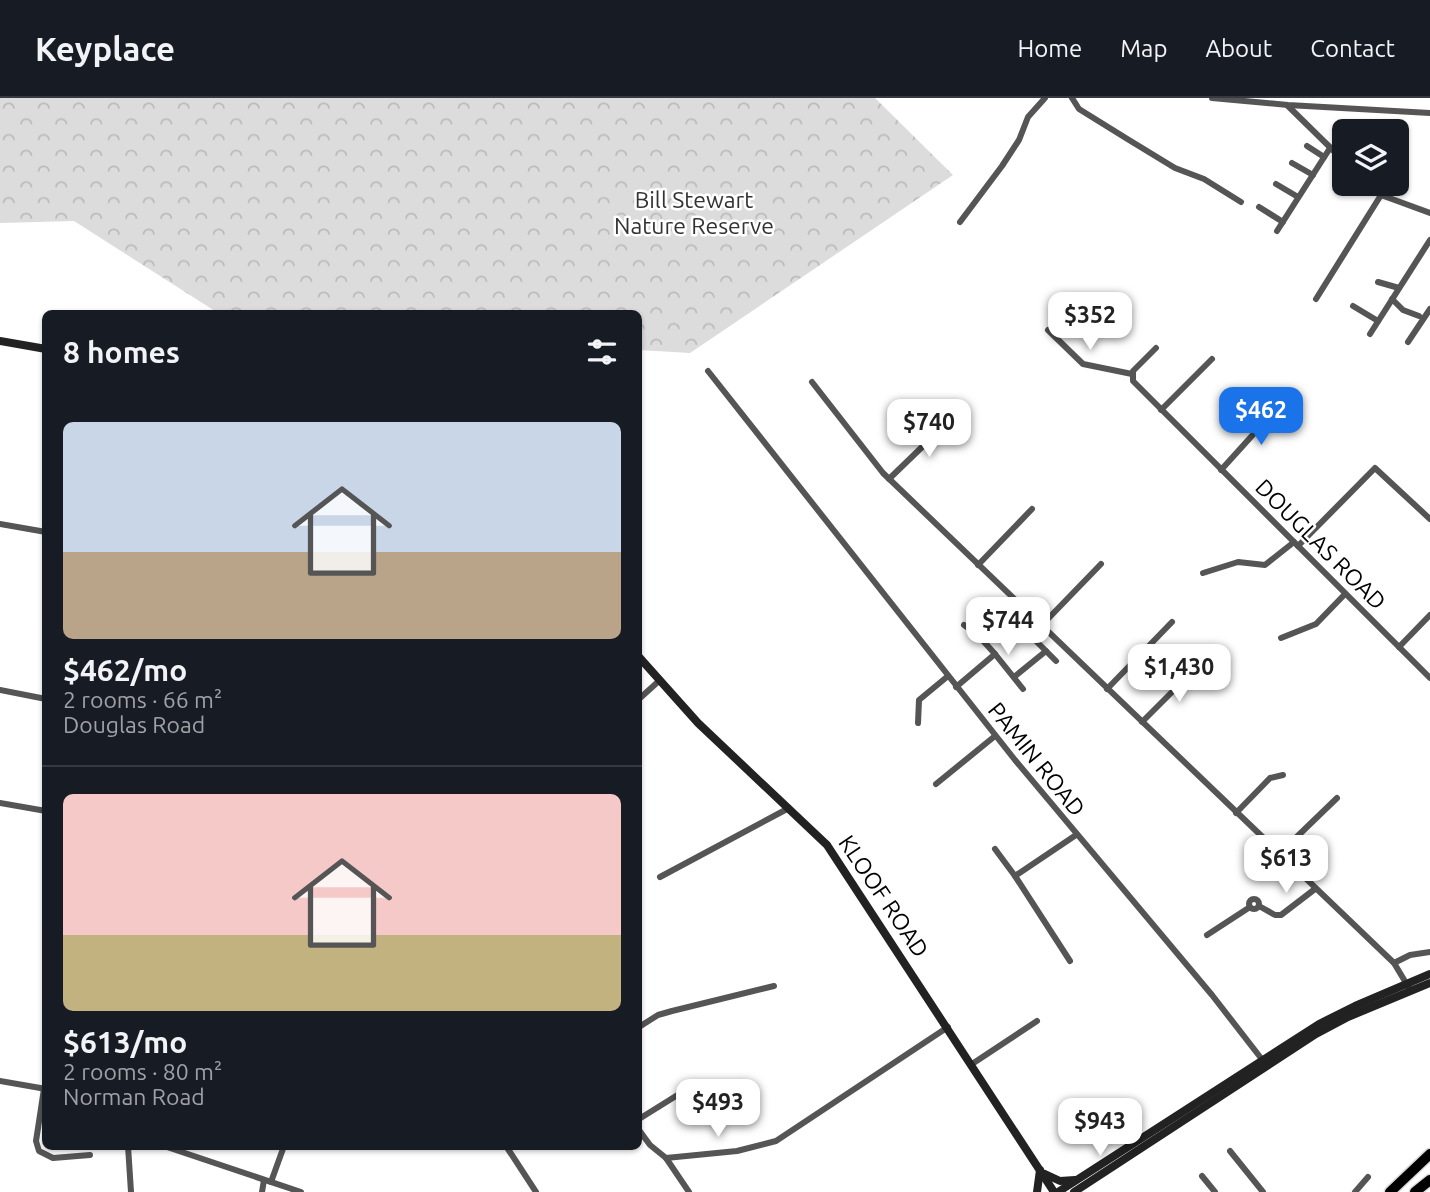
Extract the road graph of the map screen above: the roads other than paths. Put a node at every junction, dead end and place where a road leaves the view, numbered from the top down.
1 (1045, 98) edge
2 (1072, 98) edge
3 (1212, 98) edge
4 (1287, 105) junction
5 (1430, 113) edge
6 (1307, 146) dead end
7 (1330, 148) joint
8 (1324, 157) junction
9 (1292, 163) dead end
10 (1313, 175) junction
11 (1276, 184) dead end
12 (1380, 196) edge
13 (1384, 196) edge
14 (1298, 197) junction
15 (1241, 202) dead end
16 (1259, 207) dead end
17 (1430, 213) edge
18 (960, 222) dead end
19 (1283, 222) junction
20 (1277, 231) dead end
21 (1430, 240) edge
22 (1378, 282) dead end
23 (1399, 288) junction
24 (1316, 299) dead end
25 (1392, 299) junction
26 (1353, 306) dead end
27 (1430, 309) edge
28 (1419, 316) dead end
29 (1378, 321) junction
30 (1048, 330) dead end
31 (1370, 334) dead end
32 (0, 341) edge
33 (1408, 342) dead end
34 (42, 348) edge
35 (1156, 348) dead end
36 (1212, 359) dead end
37 (708, 371) dead end
38 (1132, 374) junction
39 (812, 382) dead end
40 (1276, 404) dead end
41 (1161, 410) junction
42 (951, 419) dead end
43 (1221, 470) junction
44 (889, 479) junction
45 (1032, 509) dead end
46 (1430, 519) edge
47 (0, 524) edge
48 (42, 530) edge
49 (1296, 544) junction
50 (1101, 564) dead end
51 (978, 565) junction
52 (1203, 573) dead end
53 (1345, 594) junction
54 (1430, 615) edge
55 (1014, 619) dead end
56 (1172, 622) dead end
57 (964, 625) dead end
58 (1041, 626) junction
59 (977, 634) junction
60 (1281, 638) dead end
61 (1036, 641) dead end
62 (1399, 647) junction
63 (1046, 651) junction
64 (995, 654) junction
65 (642, 660) edge
66 (1056, 661) dead end
67 (1198, 666) dead end
68 (948, 676) junction
69 (1014, 677) junction
70 (1430, 678) edge
71 (660, 680) junction
72 (956, 687) junction
73 (1023, 689) dead end
74 (1107, 689) junction
75 (0, 690) edge
76 (642, 696) edge
77 (42, 698) edge
78 (1142, 722) junction
79 (918, 723) dead end
80 (995, 736) junction
81 (1283, 775) dead end
82 (936, 784) dead end
83 (1336, 798) dead end
84 (0, 803) edge
85 (789, 808) junction
86 (42, 810) edge
87 (1236, 813) junction
88 (1076, 835) junction
89 (995, 849) dead end
90 (1279, 855) junction
91 (1014, 876) junction
92 (660, 877) dead end
93 (1315, 889) junction
94 (1208, 935) dead end
95 (1430, 952) edge
96 (1070, 961) dead end
97 (1394, 963) junction
98 (1430, 974) edge
99 (1430, 983) edge
100 (774, 986) dead end
101 (1409, 987) junction
102 (1037, 1021) dead end
103 (642, 1025) edge
104 (948, 1027) junction
105 (1278, 1054) junction
106 (1264, 1062) junction
107 (972, 1064) junction
108 (0, 1081) edge
109 (692, 1086) dead end
110 (42, 1088) edge
111 (42, 1106) edge
112 (642, 1117) edge
113 (642, 1134) edge
114 (130, 1150) edge
115 (176, 1150) edge
116 (282, 1150) edge
117 (509, 1150) edge
118 (1230, 1151) dead end
119 (1430, 1154) edge
120 (90, 1156) dead end
121 (666, 1158) junction
122 (1041, 1171) junction
123 (1202, 1176) dead end
124 (1368, 1177) dead end
125 (1430, 1180) edge
126 (268, 1181) junction
127 (1083, 1185) edge
128 (131, 1192) edge
129 (262, 1192) edge
130 (301, 1192) edge
131 (536, 1192) edge
132 (689, 1192) edge
133 (1037, 1192) edge
134 (1056, 1192) edge
135 (1074, 1192) edge
136 (1215, 1192) edge
137 (1263, 1192) edge
138 (1354, 1192) edge
139 (1390, 1192) edge
140 (1415, 1192) edge

1 - 18 street
2 - 15 street
3 - 4 street
4 - 5 street
4 - 7 street
6 - 8 street
7 - 8 street
8 - 10 street
9 - 10 street
10 - 14 street
11 - 14 street
12 - 24 street
13 - 17 street
14 - 19 street
16 - 19 street
19 - 20 street
21 - 23 street
22 - 23 street
23 - 25 street
25 - 28 street
25 - 29 street
26 - 29 street
27 - 33 street
29 - 31 street
30 - 38 street
32 - 34 main road
35 - 38 street
36 - 41 street
37 - 68 street, PAMIN ROAD
38 - 41 street, DOUGLAS ROAD
39 - 44 street
40 - 43 street
41 - 43 street, DOUGLAS ROAD
42 - 44 street
43 - 49 street, DOUGLAS ROAD
44 - 51 street
45 - 51 street
46 - 49 street
47 - 48 street
49 - 52 street
49 - 53 street, DOUGLAS ROAD
50 - 58 street
51 - 58 street
53 - 60 street
53 - 62 street, DOUGLAS ROAD
54 - 62 street
55 - 59 street
56 - 74 street
57 - 59 street
58 - 74 street
59 - 64 street
61 - 63 street
62 - 70 street, DOUGLAS ROAD
63 - 66 street
63 - 69 street
64 - 69 street
64 - 72 street
65 - 71 main road, KLOOF ROAD
67 - 78 street
68 - 72 street, PAMIN ROAD
68 - 79 street
69 - 73 street
71 - 76 street
71 - 85 main road, KLOOF ROAD
72 - 80 street, PAMIN ROAD
74 - 78 street
75 - 77 street
78 - 87 street
80 - 82 street
80 - 88 street, PAMIN ROAD
81 - 87 street
83 - 90 street
84 - 86 street
85 - 92 street
85 - 104 main road, KLOOF ROAD
87 - 90 street
88 - 91 street
88 - 106 street, PAMIN ROAD
89 - 91 street
90 - 93 street
91 - 96 street
93 - 94 street
93 - 97 street
95 - 97 street
97 - 101 street
98 - 101 main road
99 - 101 main road
100 - 103 street
101 - 105 main road
101 - 105 main road
102 - 107 street
104 - 107 main road, KLOOF ROAD
104 - 121 street
105 - 106 main road
106 - 127 main road
107 - 122 main road, KLOOF ROAD
108 - 110 street
109 - 112 street
111 - 120 street
113 - 121 street
114 - 128 street
115 - 126 street
116 - 126 street
117 - 131 street
118 - 137 street
119 - 139 highway
121 - 132 street
122 - 127 main road
122 - 133 main road
122 - 134 main road, KLOOF ROAD
123 - 136 street
124 - 138 street
125 - 140 highway
126 - 129 street
126 - 130 street
127 - 134 main road
127 - 135 main road

